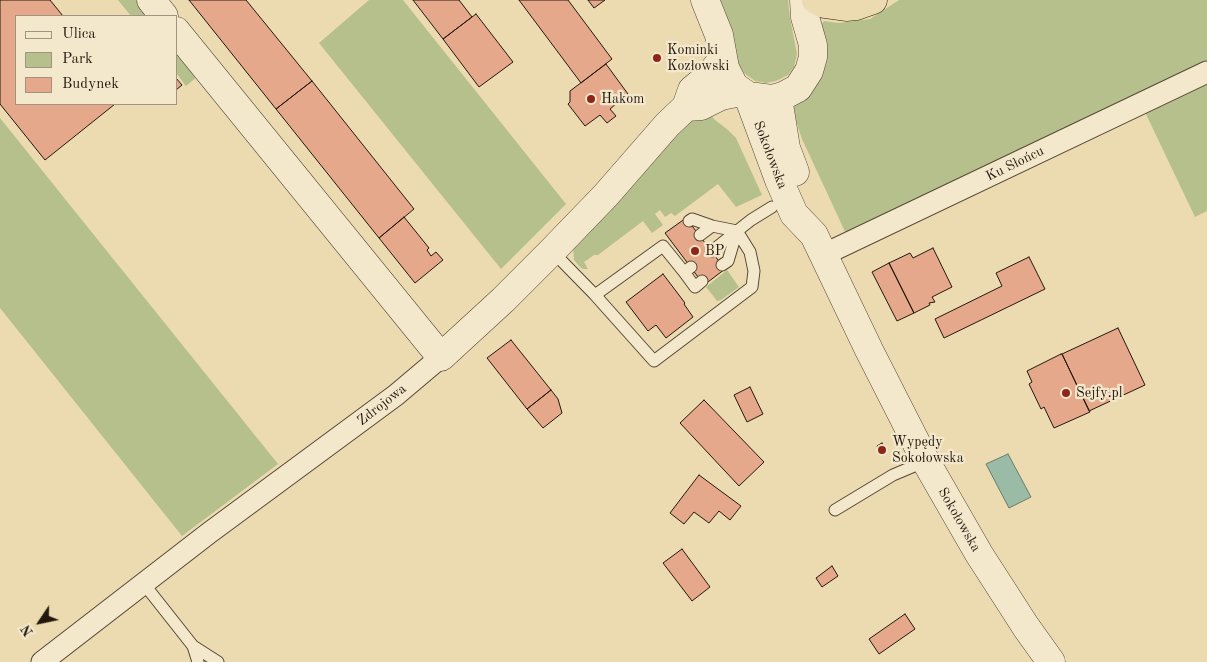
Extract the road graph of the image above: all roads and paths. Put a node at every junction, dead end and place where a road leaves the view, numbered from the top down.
1 (151, 0) edge
2 (705, 0) edge
3 (804, 0) edge
4 (816, 0) edge
5 (873, 0) edge
6 (163, 15) edge
7 (178, 33) edge
8 (723, 58) junction
9 (1207, 72) edge
10 (745, 94) junction
11 (778, 98) junction
12 (686, 106) junction
13 (783, 211) junction
14 (689, 221) dead end
15 (712, 226) junction
16 (737, 231) junction
17 (700, 235) dead end
18 (819, 245) junction
19 (552, 251) junction
20 (712, 251) dead end
21 (722, 265) dead end
22 (702, 281) dead end
23 (595, 295) junction
24 (441, 357) junction
25 (925, 460) junction
26 (835, 510) dead end
27 (144, 584) junction
28 (193, 646) junction
29 (42, 662) edge
30 (198, 662) edge
31 (218, 662) edge
32 (1051, 662) edge

1 - 6 street
2 - 8 street, Sokołowska
3 - 11 street
4 - 5 highway
7 - 24 street
8 - 10 street, Sokołowska
8 - 12 street, Zdrojowa
9 - 18 street, Ku Słońcu
10 - 11 street
10 - 12 street
10 - 13 street, Sokołowska
11 - 18 street, Sokołowska
12 - 19 street, Zdrojowa
13 - 16 lane
13 - 18 street, Sokołowska
14 - 15 lane
15 - 16 lane
15 - 17 lane
16 - 20 lane
16 - 21 lane
16 - 23 lane
18 - 25 street, Sokołowska
19 - 23 lane
19 - 24 street, Zdrojowa
22 - 23 lane
24 - 27 street, Zdrojowa
25 - 26 lane
25 - 32 street, Sokołowska
27 - 28 lane
27 - 29 street, Zdrojowa
28 - 30 lane
28 - 31 lane

